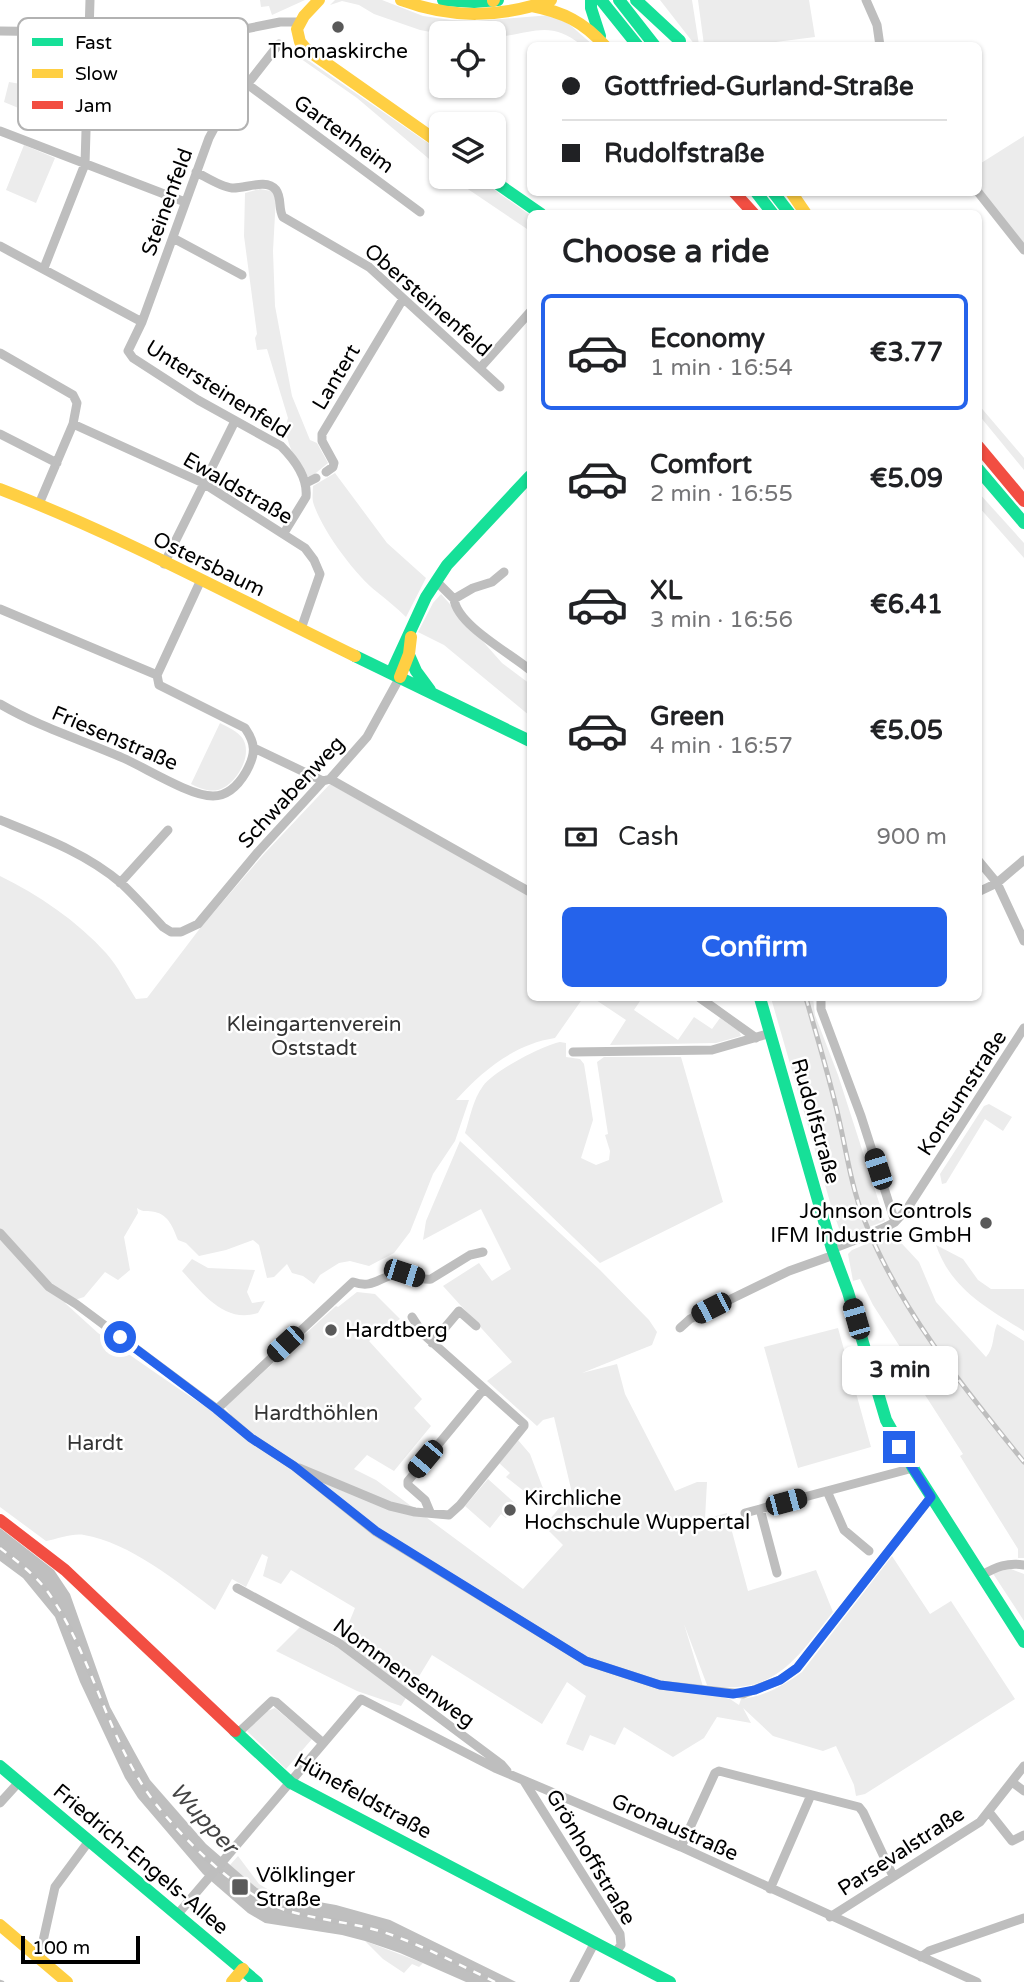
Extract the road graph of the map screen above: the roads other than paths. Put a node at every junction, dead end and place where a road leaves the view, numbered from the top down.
1 (90, 0) edge
2 (319, 0) edge
3 (401, 0) edge
4 (443, 0) edge
5 (495, 0) edge
6 (551, 0) edge
7 (619, 0) edge
8 (636, 0) edge
9 (656, 0) edge
10 (866, 0) edge
11 (594, 3) edge
12 (532, 6) junction
13 (89, 18) edge
14 (299, 22) junction
15 (248, 28) edge
16 (0, 31) edge
17 (18, 31) edge
18 (603, 42) edge
19 (604, 42) edge
20 (634, 42) edge
21 (652, 42) edge
22 (681, 42) edge
23 (681, 42) edge
24 (879, 42) edge
25 (279, 44) dead end
26 (248, 84) edge
27 (248, 86) edge
28 (86, 130) edge
29 (213, 130) edge
30 (0, 131) edge
31 (429, 136) edge
32 (85, 164) junction
33 (196, 172) junction
34 (505, 189) edge
35 (738, 196) edge
36 (759, 196) edge
37 (981, 196) edge
38 (185, 202) junction
39 (535, 210) edge
40 (750, 210) edge
41 (770, 210) edge
42 (421, 212) dead end
43 (173, 238) junction
44 (0, 246) edge
45 (1024, 250) edge
46 (44, 268) junction
47 (242, 275) dead end
48 (403, 299) junction
49 (527, 315) edge
50 (142, 322) junction
51 (129, 347) joint
52 (0, 354) edge
53 (480, 368) junction
54 (500, 387) dead end
55 (235, 421) junction
56 (73, 424) junction
57 (0, 434) edge
58 (982, 451) edge
59 (57, 463) junction
60 (326, 472) dead end
61 (982, 474) edge
62 (316, 478) dead end
63 (527, 480) edge
64 (203, 483) junction
65 (306, 483) junction
66 (0, 489) edge
67 (1024, 501) edge
68 (40, 504) junction
69 (1024, 523) edge
70 (284, 533) junction
71 (164, 564) junction
72 (504, 572) dead end
73 (436, 581) junction
74 (200, 582) junction
75 (454, 599) junction
76 (0, 609) edge
77 (411, 628) junction
78 (301, 629) junction
79 (409, 654) junction
80 (527, 668) edge
81 (157, 675) junction
82 (396, 675) junction
83 (433, 694) junction
84 (0, 704) edge
85 (527, 740) edge
86 (256, 749) junction
87 (326, 780) junction
88 (0, 820) edge
89 (168, 830) dead end
90 (1024, 860) edge
91 (982, 865) edge
92 (120, 883) junction
93 (997, 883) junction
94 (527, 890) edge
95 (982, 890) edge
96 (1024, 941) edge
97 (704, 1001) edge
98 (761, 1001) edge
99 (821, 1001) edge
100 (1024, 1028) edge
101 (771, 1033) junction
102 (756, 1038) junction
103 (573, 1052) dead end
104 (895, 1222) junction
105 (0, 1233) edge
106 (483, 1252) dead end
107 (833, 1252) junction
108 (412, 1317) dead end
109 (476, 1326) dead end
110 (680, 1328) dead end
111 (432, 1343) junction
112 (484, 1390) junction
113 (216, 1409) junction
114 (294, 1466) junction
115 (912, 1468) junction
116 (827, 1491) junction
117 (931, 1497) junction
118 (760, 1509) junction
119 (430, 1512) junction
120 (745, 1513) dead end
121 (0, 1520) edge
122 (869, 1551) dead end
123 (1024, 1565) edge
124 (777, 1573) dead end
125 (982, 1576) junction
126 (237, 1588) dead end
127 (1024, 1642) edge
128 (238, 1733) junction
129 (323, 1743) junction
130 (0, 1766) edge
131 (1024, 1766) edge
132 (508, 1773) junction
133 (523, 1779) junction
134 (19, 1782) junction
135 (1012, 1782) junction
136 (291, 1783) junction
137 (1024, 1791) edge
138 (811, 1795) junction
139 (0, 1803) edge
140 (989, 1812) junction
141 (1024, 1835) edge
142 (89, 1841) junction
143 (681, 1847) junction
144 (893, 1876) junction
145 (770, 1889) junction
146 (177, 1915) junction
147 (830, 1917) junction
148 (1024, 1918) edge
149 (0, 1925) edge
150 (595, 1942) junction
151 (615, 1953) junction
152 (921, 1957) junction
153 (39, 1959) junction
154 (243, 1969) junction
155 (67, 1982) edge
156 (232, 1982) edge
157 (257, 1982) edge
158 (573, 1982) edge
159 (670, 1982) edge
160 (977, 1982) edge

1 - 13 street
2 - 14 main road
3 - 12 main road
4 - 5 main road
6 - 12 main road
7 - 21 main road
8 - 22 main road
9 - 23 main road
10 - 24 street
11 - 19 main road
11 - 20 main road
12 - 18 main road
14 - 15 street
14 - 31 main road
16 - 17 street
25 - 26 street, Steinenfeld
27 - 42 street, Gartenheim
28 - 32 street
29 - 33 street, Steinenfeld
30 - 32 street
32 - 38 street
32 - 46 street
33 - 38 street, Steinenfeld
33 - 48 street, Obersteinenfeld
34 - 39 main road
35 - 40 main road
36 - 41 main road
37 - 45 street
38 - 43 street, Steinenfeld
43 - 47 street
43 - 50 street, Steinenfeld
44 - 46 street
46 - 50 street
48 - 53 street, Obersteinenfeld
48 - 60 street, Lantert
49 - 53 street
50 - 51 street, Steinenfeld
51 - 55 street, Untersteinenfeld
52 - 56 street
53 - 54 street, Obersteinenfeld
55 - 64 street
55 - 65 street, Untersteinenfeld
56 - 59 street
56 - 64 street, Ewaldstraße
57 - 59 street
58 - 67 main road
59 - 68 street
61 - 69 main road
62 - 65 street
63 - 73 main road
64 - 70 street, Ewaldstraße
64 - 71 street
65 - 70 street
66 - 68 main road, Ostersbaum
68 - 71 main road, Ostersbaum
70 - 78 street, Ewaldstraße
71 - 74 main road, Ostersbaum
72 - 75 street
73 - 75 street
73 - 77 main road
74 - 78 main road, Ostersbaum
74 - 81 street
75 - 80 street
76 - 81 street
77 - 79 main road
77 - 82 main road
78 - 82 main road, Ostersbaum
79 - 82 main road
79 - 83 main road
81 - 86 street
82 - 83 main road
82 - 87 street, Schwabenweg
83 - 85 main road
84 - 86 street, Friesenstraße
86 - 87 street
87 - 92 street, Schwabenweg
87 - 94 street
88 - 92 street
89 - 92 street
90 - 93 street
91 - 93 street
93 - 95 street
93 - 96 street
97 - 102 street
98 - 101 main road, Rudolfstraße
99 - 104 street
100 - 104 street, Konsumstraße
101 - 102 street
101 - 107 main road, Rudolfstraße
102 - 103 street
104 - 107 street, Konsumstraße, bridge
105 - 113 street
106 - 113 street
107 - 110 street
107 - 115 main road, Rudolfstraße
108 - 111 street
109 - 111 street
111 - 112 street
112 - 119 street
112 - 119 street
113 - 114 street
114 - 117 street
114 - 119 street
115 - 116 street
115 - 117 main road, Rudolfstraße
116 - 118 street
116 - 122 street
117 - 125 main road, Rudolfstraße
118 - 120 street
118 - 124 street
121 - 128 main road, Hünefeldstraße
123 - 125 street
125 - 127 main road, Rudolfstraße
126 - 132 street, Nommensenweg
128 - 129 street
128 - 136 main road, Hünefeldstraße
129 - 132 street, Gronaustraße
129 - 136 street
130 - 134 main road, Friedrich-Engels-Allee
131 - 135 street, Parsevalstraße
132 - 133 street, Gronaustraße
133 - 143 street, Gronaustraße
133 - 151 street, Grönhoffstraße
134 - 139 street
134 - 142 main road, Friedrich-Engels-Allee
135 - 137 street
135 - 140 street, Parsevalstraße
136 - 146 street
136 - 150 main road, Hünefeldstraße
138 - 143 street
138 - 144 street
138 - 145 street
140 - 141 street, Parsevalstraße
140 - 144 street, Parsevalstraße
142 - 146 main road, Friedrich-Engels-Allee
142 - 153 street
143 - 145 street, Gronaustraße
144 - 147 street, Parsevalstraße
145 - 147 street, Gronaustraße
146 - 154 main road, Friedrich-Engels-Allee
147 - 152 street, Gronaustraße
148 - 152 street
149 - 153 main road
150 - 151 main road, Hünefeldstraße
150 - 158 street
151 - 159 main road, Hünefeldstraße
152 - 160 street, Gronaustraße
153 - 155 main road
154 - 156 main road
154 - 157 main road, Friedrich-Engels-Allee

